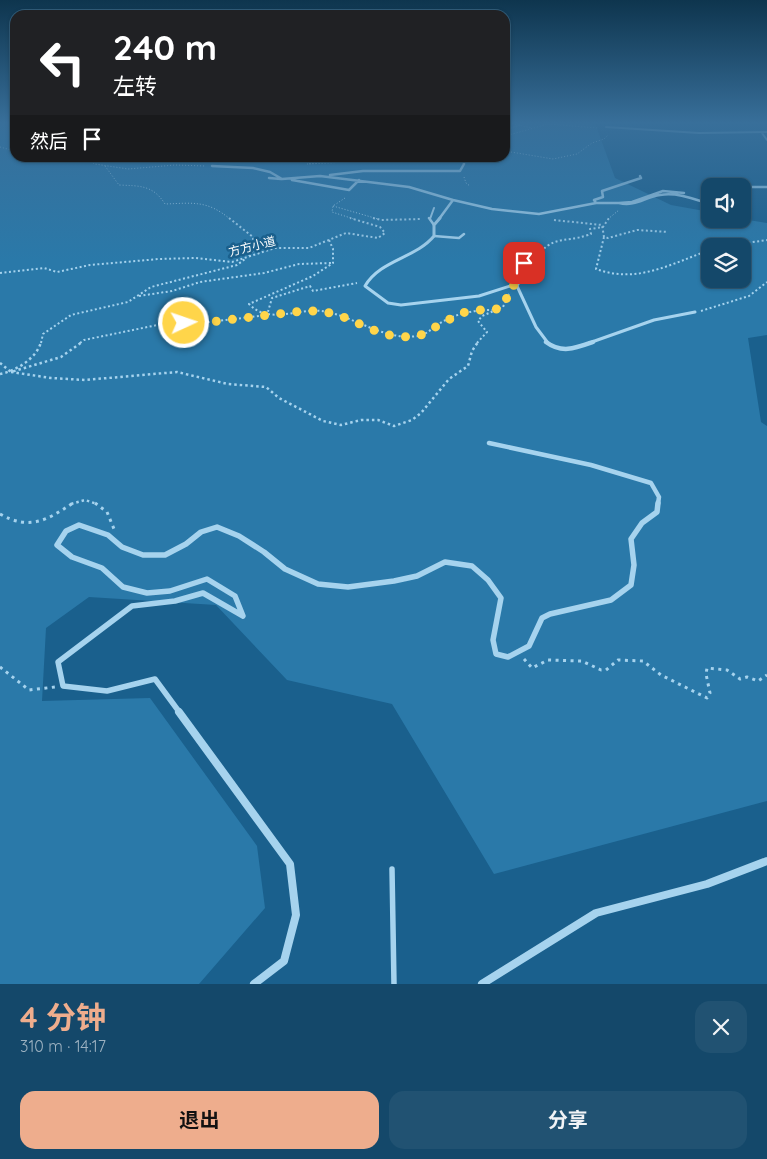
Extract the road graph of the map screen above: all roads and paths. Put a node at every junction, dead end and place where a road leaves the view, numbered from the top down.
1 (107, 169) edge
2 (257, 169) edge
3 (460, 171) joint
4 (320, 176) junction
5 (640, 176) dead end
6 (268, 178) dead end
7 (282, 179) junction
8 (291, 180) junction
9 (359, 180) junction
10 (470, 186) dead end
11 (751, 187) edge
12 (767, 187) edge
13 (349, 190) junction
14 (684, 194) dead end
15 (453, 200) junction
16 (701, 202) edge
17 (596, 203) junction
18 (621, 204) junction
19 (334, 206) junction
20 (434, 208) dead end
21 (429, 218) junction
22 (548, 219) dead end
23 (434, 225) junction
24 (602, 227) junction
25 (668, 232) dead end
26 (464, 234) dead end
27 (434, 236) junction
28 (604, 237) junction
29 (329, 240) junction
30 (767, 240) edge
31 (751, 242) edge
32 (701, 253) edge
33 (249, 257) junction
34 (333, 263) junction
35 (524, 263) dead end
36 (523, 268) junction
37 (0, 272) edge
38 (367, 281) junction
39 (767, 282) edge
40 (515, 286) junction
41 (137, 296) junction
42 (493, 310) junction
43 (695, 312) joint
44 (267, 315) junction
45 (0, 363) edge
46 (11, 372) junction
47 (0, 374) edge
48 (489, 443) dead end
49 (0, 514) edge
50 (114, 540) junction
51 (519, 651) junction
52 (0, 668) edge
53 (767, 675) edge
54 (63, 686) junction
55 (767, 861) edge
56 (392, 869) dead end
57 (254, 984) edge
58 (394, 984) edge
59 (482, 984) edge

1 - 33 path
2 - 7 street
3 - 4 street
3 - 10 path
4 - 8 street
4 - 9 street
5 - 17 street
6 - 7 street
7 - 8 street
8 - 13 street
9 - 13 street
9 - 15 street
11 - 12 street
13 - 19 path
14 - 18 street
15 - 17 street
15 - 23 street
16 - 18 street
17 - 18 street
18 - 24 path
19 - 21 path
19 - 29 path, 方方小道
20 - 21 lane
21 - 23 lane
22 - 24 path
23 - 27 street
24 - 28 path
24 - 36 path
25 - 28 path
26 - 27 lane
27 - 38 street
28 - 32 path
29 - 33 path, 方方小道
29 - 34 path
30 - 31 path
33 - 37 path, 方方小道
33 - 41 path
34 - 41 path
34 - 44 path
35 - 36 lane
36 - 40 lane
38 - 40 street
38 - 44 path
39 - 43 path
40 - 42 path
40 - 43 street
41 - 46 path
42 - 44 path
42 - 46 path
44 - 46 path
45 - 46 path
46 - 47 path
48 - 51 street
49 - 50 path
50 - 51 street
50 - 54 street
51 - 53 path
52 - 54 path
54 - 57 street
55 - 59 street
56 - 58 lane

